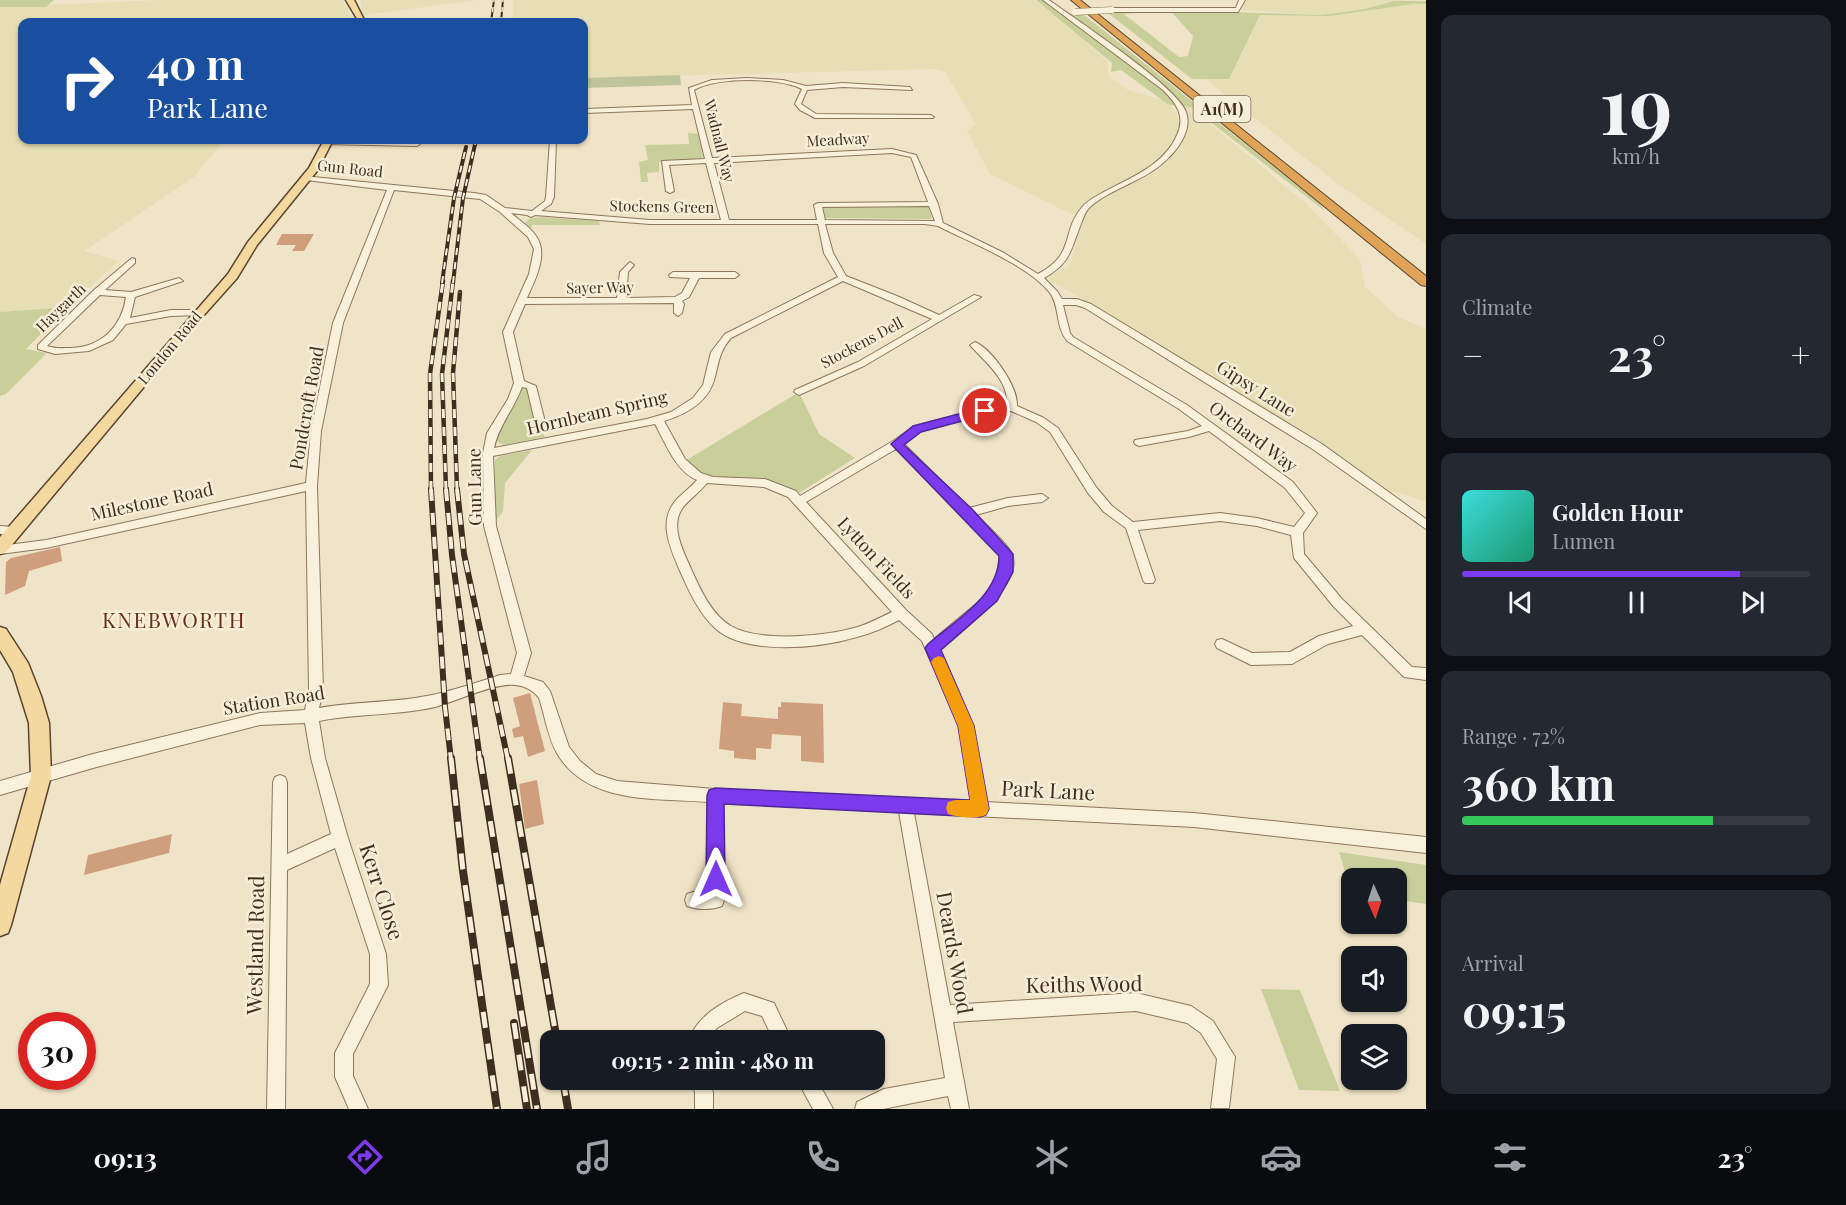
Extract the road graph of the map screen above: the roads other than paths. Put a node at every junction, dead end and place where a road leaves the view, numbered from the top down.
1 (350, 0) edge
2 (1046, 0) edge
3 (1075, 0) edge
4 (1084, 0) edge
5 (1242, 0) edge
6 (1061, 12) junction
7 (360, 18) edge
8 (805, 88) junction
9 (910, 88) dead end
10 (696, 107) junction
11 (588, 111) edge
12 (932, 117) dead end
13 (325, 144) edge
14 (553, 144) edge
15 (710, 161) junction
16 (306, 178) junction
17 (392, 187) junction
18 (670, 191) dead end
19 (934, 204) junction
20 (503, 210) junction
21 (533, 214) junction
22 (821, 220) junction
23 (725, 221) junction
24 (940, 224) junction
25 (518, 225) junction
26 (132, 261) dead end
27 (630, 265) dead end
28 (1426, 270) edge
29 (673, 275) dead end
30 (696, 275) junction
31 (735, 275) dead end
32 (1039, 277) junction
33 (843, 278) junction
34 (179, 281) dead end
35 (1426, 282) edge
36 (97, 292) junction
37 (131, 295) junction
38 (977, 297) dead end
39 (677, 300) junction
40 (523, 301) junction
41 (621, 301) junction
42 (1059, 302) junction
43 (199, 313) junction
44 (678, 313) dead end
45 (937, 318) junction
46 (124, 322) junction
47 (975, 345) dead end
48 (519, 383) junction
49 (800, 392) dead end
50 (1012, 408) junction
51 (657, 419) junction
52 (541, 426) dead end
53 (1210, 427) junction
54 (1139, 442) dead end
55 (897, 444) junction
56 (488, 453) junction
57 (704, 479) junction
58 (311, 486) junction
59 (1042, 498) dead end
60 (800, 501) junction
61 (967, 513) junction
62 (1426, 525) edge
63 (1131, 526) junction
64 (0, 530) edge
65 (14, 531) junction
66 (1297, 532) junction
67 (0, 549) edge
68 (1149, 580) dead end
69 (901, 614) junction
70 (1363, 628) junction
71 (0, 634) edge
72 (1222, 644) dead end
73 (933, 648) junction
74 (1426, 674) edge
75 (516, 679) junction
76 (311, 716) junction
77 (41, 777) junction
78 (280, 782) dead end
79 (0, 788) edge
80 (715, 796) junction
81 (905, 806) junction
82 (980, 809) junction
83 (340, 838) junction
84 (1426, 845) edge
85 (280, 865) junction
86 (693, 900) dead end
87 (0, 925) edge
88 (942, 1014) junction
89 (703, 1030) edge
90 (778, 1030) edge
91 (955, 1085) junction
92 (703, 1090) edge
93 (812, 1090) edge
94 (1220, 1108) edge
95 (276, 1109) edge
96 (359, 1109) edge
97 (704, 1109) edge
98 (824, 1109) edge
99 (864, 1109) edge
100 (960, 1109) edge

1 - 7 main road
2 - 6 street
3 - 35 highway, A1(M)
4 - 28 highway, A1(M)
5 - 6 street, bridge
6 - 32 street
8 - 9 street
8 - 10 street, Wadnall Way
8 - 12 street
10 - 11 street
10 - 15 street, Wadnall Way
13 - 16 main road, London Road
14 - 21 street
15 - 18 street
15 - 19 street, Meadway
15 - 23 street, Wadnall Way
16 - 17 street, Gun Road
16 - 43 main road, London Road
17 - 20 street, Gun Road
17 - 58 street, Pondcroft Road
19 - 22 street
19 - 24 street
20 - 21 street, Stockens Green
20 - 25 street
21 - 23 street, Stockens Green
21 - 25 street
22 - 23 street, Stockens Green
22 - 24 street, Stockens Green
22 - 33 street
24 - 32 street, Stockens Green
25 - 40 street
26 - 36 street
27 - 41 street
29 - 30 street
30 - 31 street
30 - 39 street
32 - 42 street
33 - 45 street, Stockens Dell
33 - 51 street, Hornbeam Spring
34 - 37 street
36 - 37 street, Haygarth
36 - 46 street, Haygarth
37 - 46 street
38 - 45 street, Stockens Dell
39 - 41 street, Sayer Way
39 - 44 street
40 - 41 street, Sayer Way
40 - 48 street
42 - 53 street, Orchard Way
42 - 62 street, Gipsy Lane
43 - 46 street
43 - 65 main road, London Road
45 - 49 street, Stockens Dell
47 - 50 street
48 - 52 street
48 - 56 street, Gun Lane
50 - 55 street
50 - 63 street
51 - 56 street, Hornbeam Spring
51 - 57 street
53 - 54 street
53 - 66 street, Orchard Way
55 - 60 street
55 - 61 street
56 - 75 street, Gun Lane
57 - 60 street, Lytton Fields
57 - 69 street
58 - 67 street, Milestone Road
58 - 76 street, Pondcroft Road
59 - 61 street
60 - 69 street, Lytton Fields
61 - 73 street
63 - 66 street
63 - 68 street
64 - 65 street
65 - 67 main road, London Road
66 - 70 street
69 - 73 street, Lytton Fields
70 - 72 street
70 - 74 street
71 - 77 main road
73 - 82 street, Lytton Fields
75 - 76 street, Station Road
75 - 80 street, Park Lane
76 - 77 street, Station Road
76 - 83 street, Kerr Close
77 - 79 street, Station Road
77 - 87 main road
78 - 85 street, Westland Road
80 - 81 street, Park Lane
80 - 86 street
81 - 82 street, Park Lane
81 - 88 street, Deards Wood
82 - 84 street, Park Lane
83 - 85 street
83 - 96 street, Kerr Close
85 - 95 street, Westland Road
88 - 91 street, Deards Wood
88 - 94 street, Keiths Wood
89 - 90 street
91 - 99 street
91 - 100 street, Deards Wood
92 - 97 street
93 - 98 street

